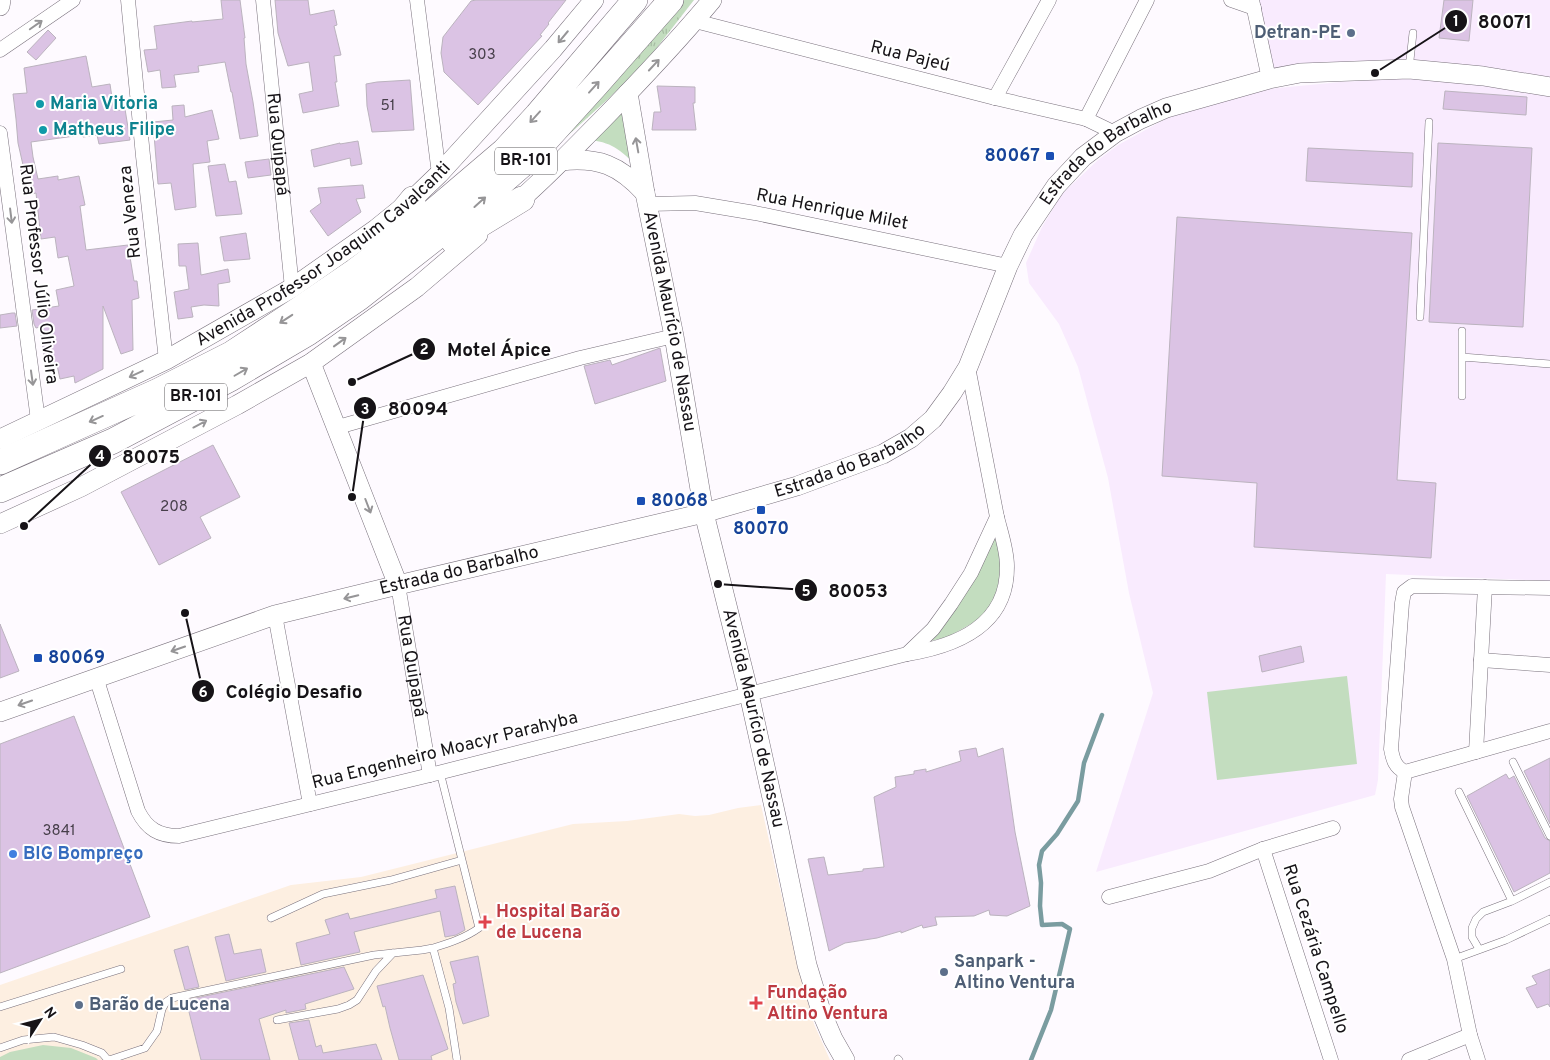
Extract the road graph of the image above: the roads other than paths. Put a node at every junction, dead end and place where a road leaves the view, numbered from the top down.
1 (1, 0) edge
2 (73, 0) edge
3 (128, 0) edge
4 (263, 0) edge
5 (417, 0) edge
6 (594, 0) edge
7 (635, 0) edge
8 (671, 0) edge
9 (712, 0) edge
10 (1048, 0) edge
11 (1146, 0) edge
12 (1231, 0) edge
13 (1253, 4) edge
14 (0, 6) edge
15 (695, 21) junction
16 (1413, 33) dead end
17 (0, 50) edge
18 (1409, 69) junction
19 (1269, 79) junction
20 (1550, 87) edge
21 (628, 93) junction
22 (995, 98) junction
23 (1086, 119) junction
24 (1429, 122) dead end
25 (1115, 133) junction
26 (0, 134) edge
27 (561, 162) junction
28 (439, 174) junction
29 (646, 198) junction
30 (413, 199) junction
31 (522, 199) junction
32 (1008, 266) junction
33 (355, 271) junction
34 (292, 288) junction
35 (359, 298) junction
36 (1420, 317) dead end
37 (1462, 331) dead end
38 (674, 336) junction
39 (1462, 358) junction
40 (166, 360) junction
41 (311, 363) junction
42 (1550, 364) edge
43 (968, 367) junction
44 (1462, 396) dead end
45 (38, 420) junction
46 (338, 428) junction
47 (6, 452) edge
48 (0, 490) edge
49 (704, 512) junction
50 (997, 517) junction
51 (0, 524) edge
52 (398, 585) junction
53 (1485, 587) junction
54 (1550, 588) edge
55 (275, 616) junction
56 (907, 654) junction
57 (1481, 660) junction
58 (1550, 665) edge
59 (96, 677) junction
60 (749, 694) junction
61 (0, 712) edge
62 (1550, 731) edge
63 (1476, 752) junction
64 (1513, 762) dead end
65 (1405, 772) junction
66 (435, 773) junction
67 (1459, 792) dead end
68 (310, 804) junction
69 (1333, 828) dead end
70 (1550, 836) edge
71 (1263, 849) junction
72 (462, 860) junction
73 (1550, 882) edge
74 (1109, 897) dead end
75 (1512, 900) junction
76 (271, 918) dead end
77 (1550, 919) edge
78 (432, 948) junction
79 (1478, 949) junction
80 (393, 953) junction
81 (1454, 959) junction
82 (121, 969) dead end
83 (0, 1007) edge
84 (277, 1020) dead end
85 (1470, 1035) junction
86 (0, 1048) edge
87 (108, 1060) edge
88 (457, 1060) edge
89 (845, 1060) edge
90 (1331, 1060) edge
91 (1410, 1060) edge
92 (1478, 1060) edge

1 - 14 main road
17 -> 2 street
3 - 40 street, Rua Veneza
4 - 34 street, Rua Quipapá
5 - 28 street
6 -> 28 main road, Avenida Professor Joaquim Cavalcanti
7 -> 33 highway, Avenida Professor Joaquim Cavalcanti / BR-101
35 -> 8 highway, BR-101
9 - 15 main road
10 - 22 street
11 - 23 street
12 - 13 street
13 - 19 street
21 -> 15 main road
15 - 22 street, Rua Pajeú
16 - 18 lane
18 - 19 main road, Estrada do Barbalho
18 - 20 main road, Estrada do Barbalho
19 - 25 main road, Estrada do Barbalho
21 - 27 main road
29 -> 21 main road, Avenida Maurício de Nassau
22 - 23 street, Rua Pajeú
23 - 25 street, Rua Pajeú
24 - 36 lane
25 - 32 main road, Estrada do Barbalho
26 -> 45 street, Rua Professor Júlio Oliveira
27 - 29 main road, Avenida Maurício de Nassau
27 - 31 main road
28 - 30 main road, Avenida Professor Joaquim Cavalcanti
29 - 32 street, Rua Henrique Milet
29 - 38 main road, Avenida Maurício de Nassau
30 - 33 highway
30 - 34 main road, Avenida Professor Joaquim Cavalcanti
31 - 35 highway
41 -> 31 main road
32 - 43 main road, Estrada do Barbalho
33 -> 47 highway, BR-101
34 - 40 main road, Avenida Professor Joaquim Cavalcanti
48 -> 35 highway, BR-101
37 - 39 lane
38 - 46 street
38 - 49 main road, Avenida Maurício de Nassau
39 - 42 lane
39 - 44 lane
40 -> 45 main road, Avenida Professor Joaquim Cavalcanti
41 - 46 main road, Rua Quipapá
51 -> 41 main road
43 - 49 main road, Estrada do Barbalho
43 - 50 street, Rua Engenheiro Moacyr Parahyba
45 - 47 main road, Avenida Professor Joaquim Cavalcanti
46 -> 52 main road, Rua Quipapá
49 - 52 main road, Estrada do Barbalho
49 - 60 main road, Avenida Maurício de Nassau
50 - 56 street, Rua Engenheiro Moacyr Parahyba
50 - 56 street, Rua Engenheiro Moacyr Parahyba
52 -> 55 main road, Estrada do Barbalho
52 - 66 street, Rua Quipapá
53 - 54 street
53 - 57 street
53 - 65 street
55 -> 59 main road, Estrada do Barbalho
55 - 68 street
56 - 60 street, Rua Engenheiro Moacyr Parahyba
57 - 58 street
57 - 63 street
59 -> 61 main road, Estrada do Barbalho
59 - 68 street, Rua Engenheiro Moacyr Parahyba
60 - 66 street, Rua Engenheiro Moacyr Parahyba
60 - 89 main road, Avenida Maurício de Nassau
62 - 63 street
63 - 65 street
64 - 70 lane
65 - 81 street
66 - 68 street, Rua Engenheiro Moacyr Parahyba
66 - 72 lane
67 - 75 lane
69 - 71 street
71 - 74 street
71 - 90 street, Rua Cezária Campello
72 - 76 lane
72 - 78 lane
73 - 75 lane
75 - 79 lane
77 - 79 lane
78 - 80 lane
78 - 88 lane
79 - 81 lane
80 - 84 lane
80 - 87 lane
81 - 85 street
82 - 83 lane
85 - 91 street
85 - 92 street
86 - 87 lane

